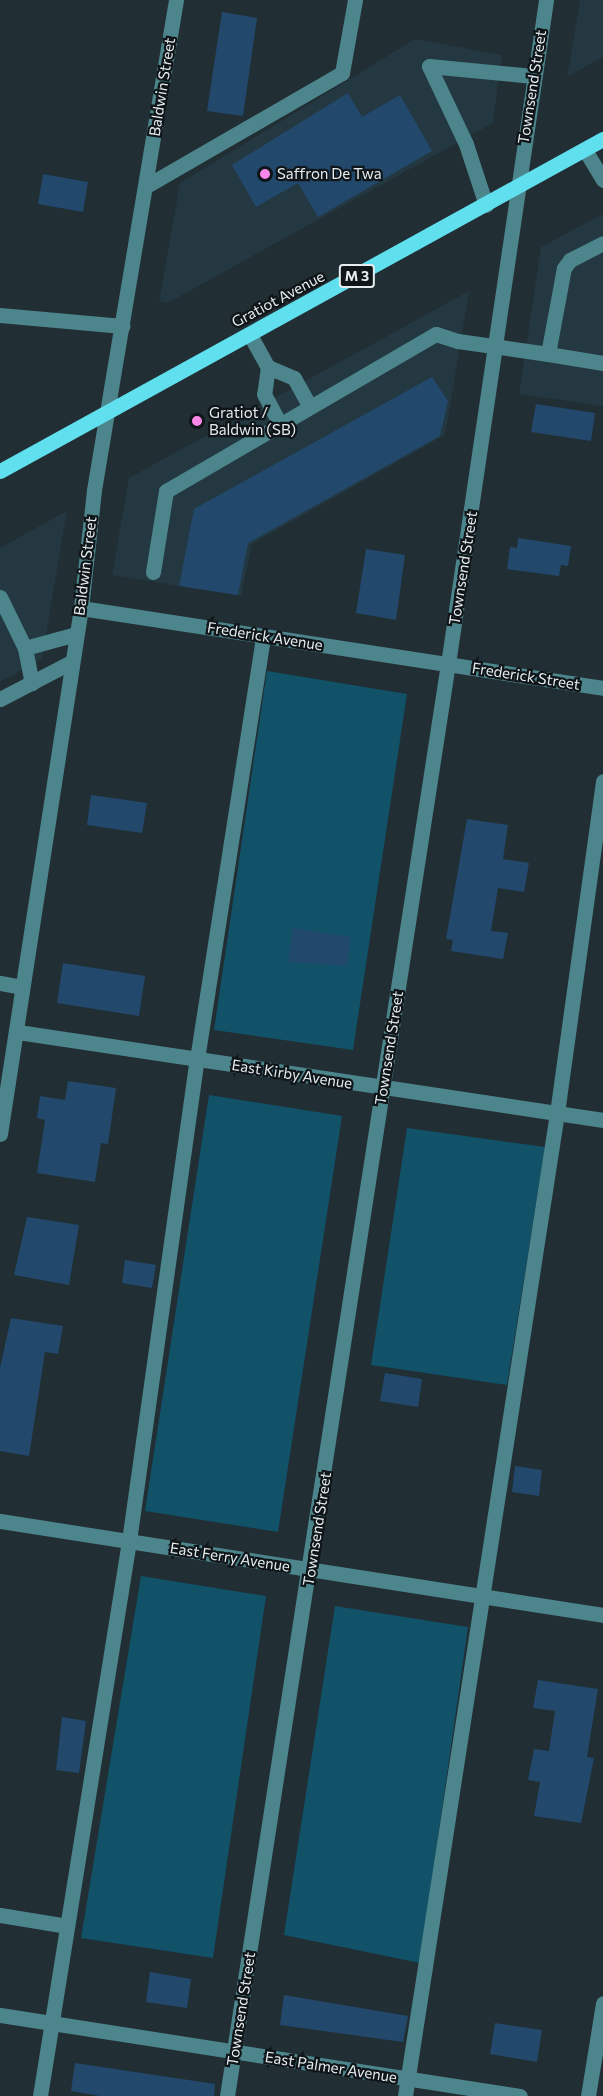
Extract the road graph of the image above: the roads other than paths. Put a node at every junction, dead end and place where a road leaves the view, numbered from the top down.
1 (176, 0) edge
2 (355, 0) edge
3 (546, 0) edge
4 (533, 76) junction
5 (603, 140) edge
6 (585, 150) junction
7 (603, 180) edge
8 (147, 185) junction
9 (515, 189) junction
10 (486, 205) junction
11 (603, 243) edge
12 (0, 315) edge
13 (123, 326) junction
14 (250, 335) junction
15 (496, 344) junction
16 (548, 354) junction
17 (603, 363) edge
18 (268, 367) junction
19 (309, 405) junction
20 (110, 411) junction
21 (279, 422) junction
22 (0, 471) edge
23 (153, 572) dead end
24 (0, 597) edge
25 (81, 608) junction
26 (76, 634) junction
27 (263, 636) junction
28 (25, 648) junction
29 (71, 662) junction
30 (448, 664) junction
31 (32, 683) junction
32 (603, 688) edge
33 (0, 699) edge
34 (603, 781) edge
35 (0, 984) edge
36 (22, 987) junction
37 (18, 1032) junction
38 (197, 1059) junction
39 (383, 1088) junction
40 (558, 1113) junction
41 (603, 1120) edge
42 (0, 1134) edge
43 (0, 1521) edge
44 (129, 1541) junction
45 (311, 1569) junction
46 (480, 1595) junction
47 (603, 1615) edge
48 (0, 1915) edge
49 (67, 1926) junction
50 (603, 2003) edge
51 (0, 2015) edge
52 (51, 2023) junction
53 (234, 2052) junction
54 (407, 2078) junction
55 (40, 2096) edge
56 (227, 2096) edge
57 (405, 2096) edge
58 (520, 2096) edge
59 (588, 2096) edge

1 - 8 street, Baldwin Street
2 - 8 street
3 - 4 street, Townsend Street
4 - 9 street, Townsend Street
4 - 10 street
5 - 6 main road, Gratiot Avenue / M 3
6 - 7 street
6 - 9 main road, Gratiot Avenue / M 3
8 - 13 street, Baldwin Street
9 - 10 main road, Gratiot Avenue / M 3
9 - 15 street, Townsend Street
10 - 14 main road, Gratiot Avenue / M 3
11 - 16 street
12 - 13 street
13 - 20 street, Baldwin Street
14 - 18 street
14 - 20 main road, Gratiot Avenue / M 3
15 - 16 street
15 - 19 street
15 - 30 street, Townsend Street
16 - 17 street
18 - 19 street
18 - 21 street
19 - 21 street
20 - 22 main road, Gratiot Avenue / M 3
20 - 25 street, Baldwin Street
21 - 23 street
24 - 28 street
25 - 26 street, Baldwin Street
25 - 27 street, Frederick Avenue
26 - 28 street
26 - 29 street, Baldwin Street
27 - 30 street, Frederick Avenue
27 - 38 street
28 - 31 street
29 - 31 street
29 - 36 street, Baldwin Street
30 - 32 street, Frederick Street
30 - 39 street, Townsend Street
31 - 33 street
34 - 40 street
35 - 36 street
36 - 37 street, Baldwin Street
37 - 38 street, East Kirby Avenue
37 - 42 street, Baldwin Street
38 - 39 street, East Kirby Avenue
38 - 44 street
39 - 40 street, East Kirby Avenue
39 - 45 street, Townsend Street
40 - 41 street, East Kirby Avenue
40 - 46 street
43 - 44 street, East Ferry Avenue
44 - 45 street, East Ferry Avenue
44 - 49 street
45 - 46 street, East Ferry Avenue
45 - 53 street, Townsend Street
46 - 47 street, East Ferry Avenue
46 - 54 street
48 - 49 street
49 - 52 street
50 - 59 street
51 - 52 street, East Palmer Avenue
52 - 53 street, East Palmer Avenue
52 - 55 street
53 - 54 street, East Palmer Avenue
53 - 56 street, Townsend Street
54 - 57 street
54 - 58 street, East Palmer Avenue

